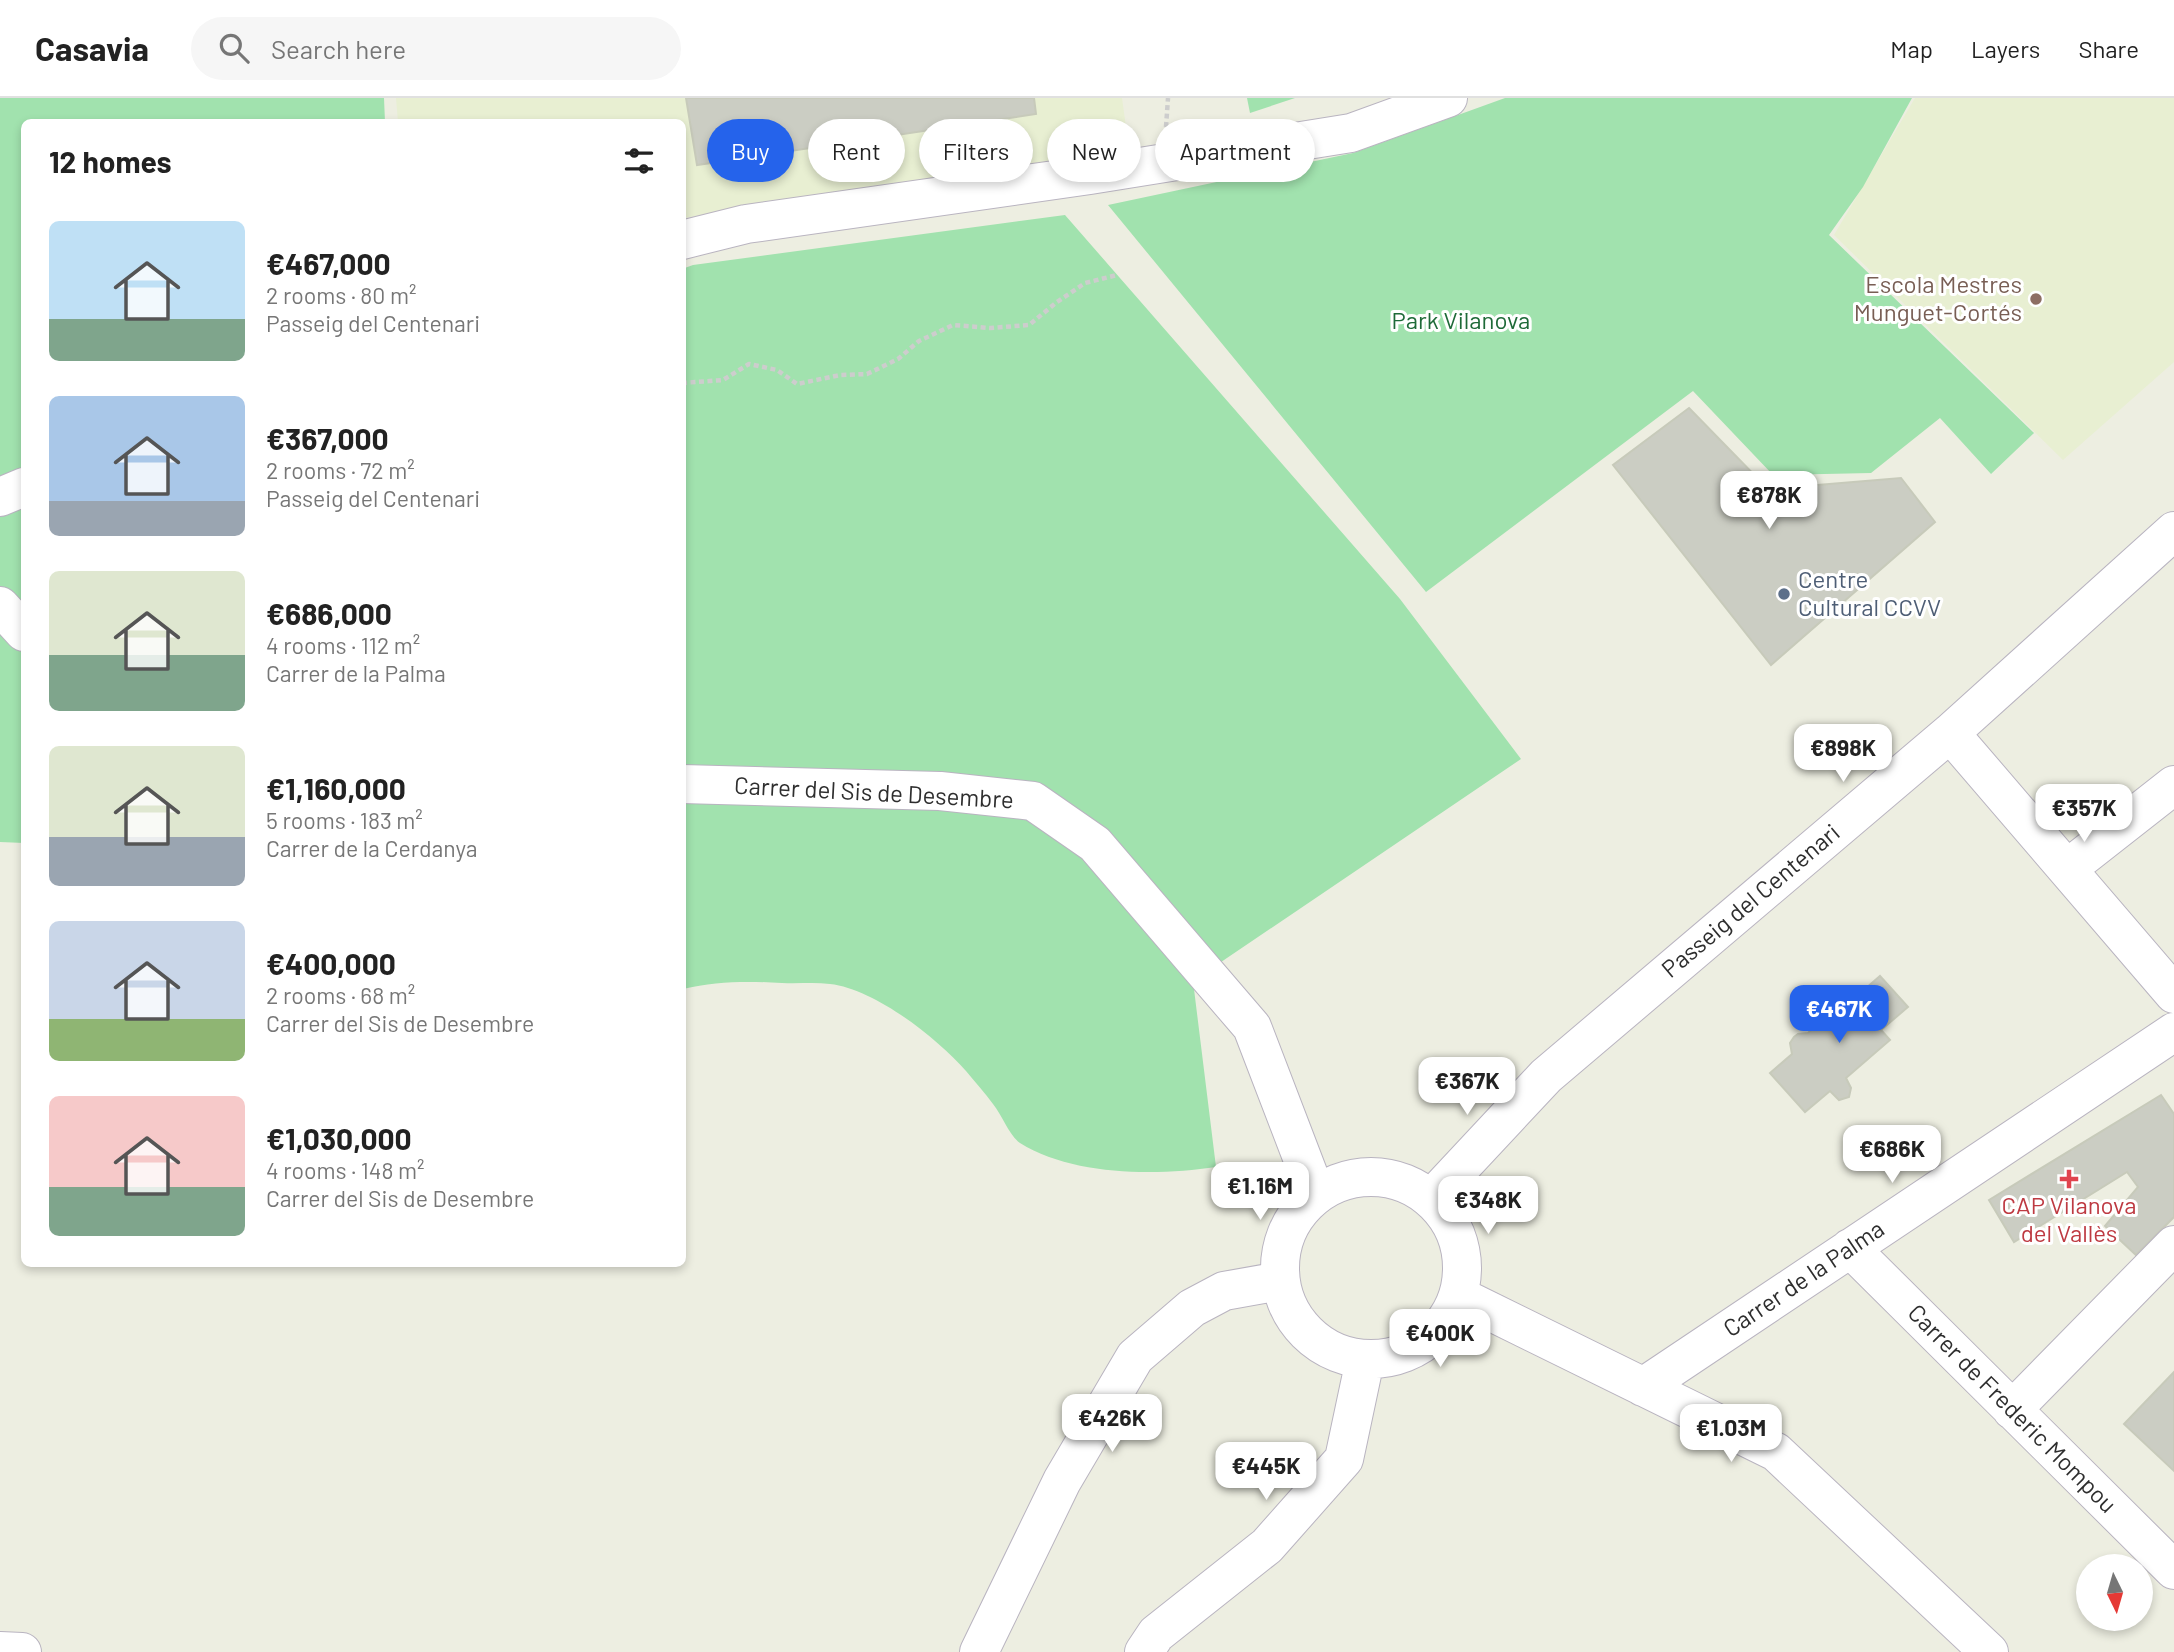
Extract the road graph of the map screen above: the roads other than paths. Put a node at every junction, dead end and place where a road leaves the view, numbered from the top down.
1 (1448, 98) edge
2 (686, 239) edge
3 (21, 488) edge
4 (0, 497) edge
5 (2174, 531) edge
6 (0, 606) edge
7 (21, 629) edge
8 (1950, 733) junction
9 (686, 784) edge
10 (2174, 785) edge
11 (2067, 869) junction
12 (2174, 993) edge
13 (2174, 1032) edge
14 (1316, 1194) junction
15 (1432, 1198) junction
16 (2174, 1245) edge
17 (1850, 1248) junction
18 (1280, 1281) junction
19 (1460, 1296) junction
20 (1364, 1360) junction
21 (1643, 1387) junction
22 (2012, 1410) junction
23 (2168, 1553) edge
24 (0, 1651) edge
25 (22, 1652) edge
26 (979, 1652) edge
27 (1144, 1652) edge
28 (1989, 1652) edge

1 - 2 street
3 - 4 street
5 - 8 street, Passeig del Centenari
6 - 7 street
8 - 11 street
8 - 15 street, Passeig del Centenari
9 - 14 street, Carrer del Sis de Desembre
10 - 11 street
11 - 12 street
13 - 17 street, Carrer de la Palma
14 - 15 street
14 - 18 street
15 - 19 street
16 - 22 street
17 - 21 street, Carrer de la Palma
17 - 22 street, Carrer de Frederic Mompou
18 - 20 street
18 - 26 street
19 - 20 street
19 - 21 street
20 - 27 street
21 - 28 street
22 - 23 street, Carrer de Frederic Mompou
24 - 25 street

